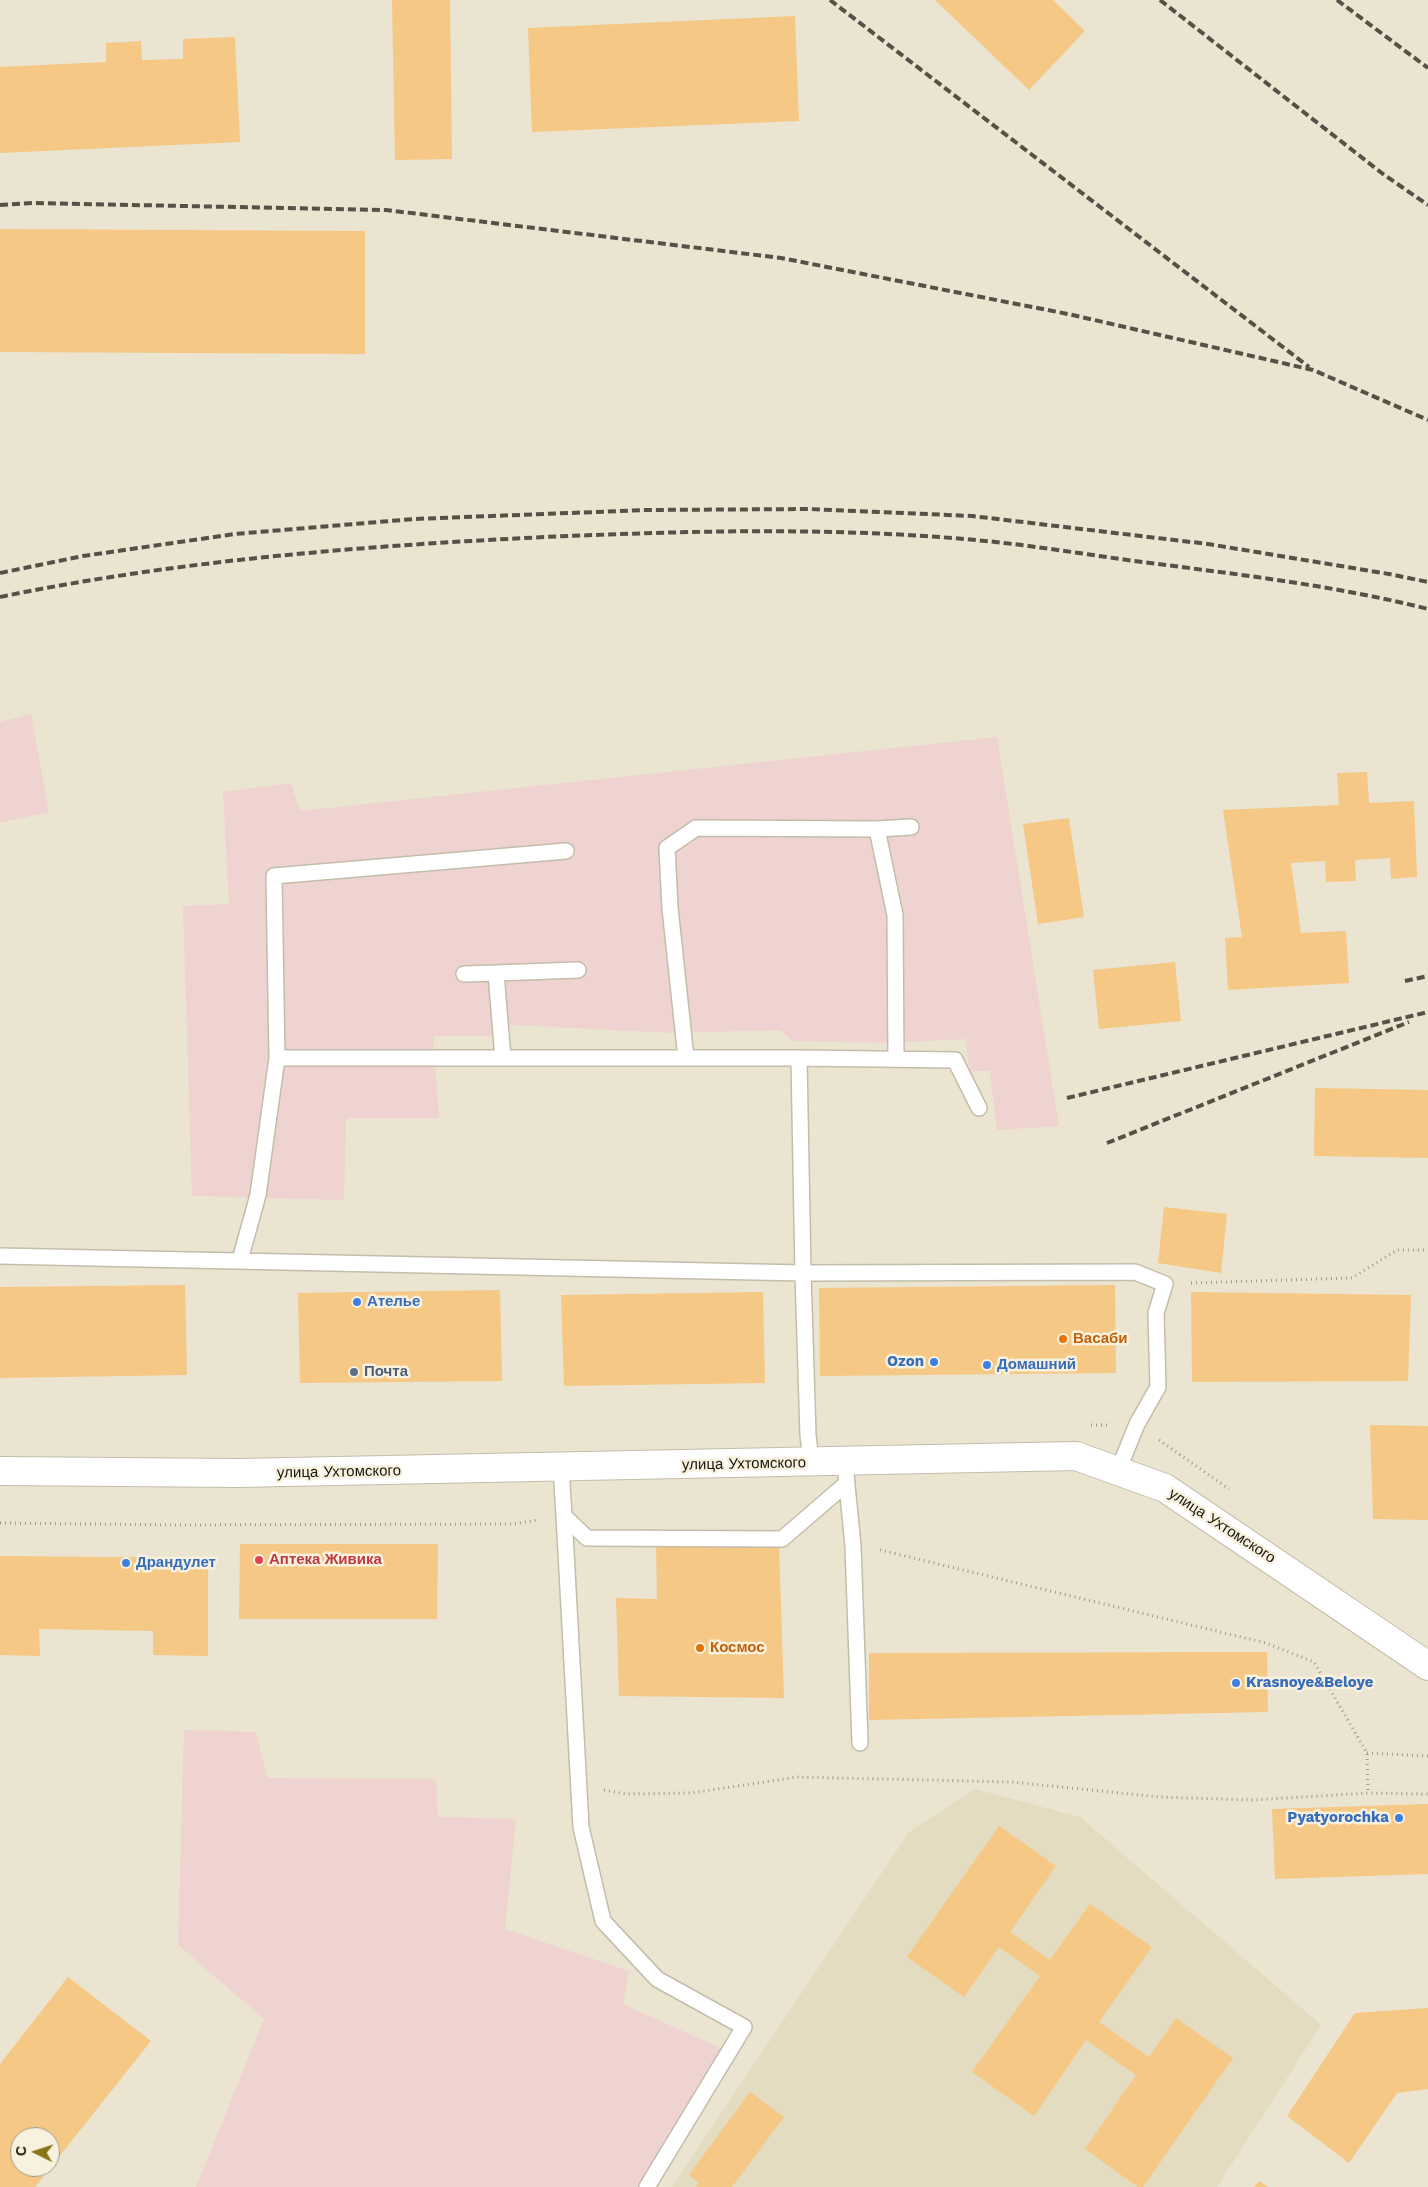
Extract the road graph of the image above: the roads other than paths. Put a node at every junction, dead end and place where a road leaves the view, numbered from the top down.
1 (911, 827) dead end
2 (877, 829) junction
3 (566, 851) dead end
4 (578, 970) dead end
5 (496, 973) junction
6 (464, 974) dead end
7 (277, 1058) junction
8 (503, 1058) junction
9 (686, 1058) junction
10 (798, 1058) junction
11 (896, 1059) junction
12 (979, 1108) dead end
13 (0, 1256) edge
14 (240, 1260) junction
15 (802, 1273) junction
16 (811, 1462) junction
17 (561, 1467) junction
18 (0, 1470) edge
19 (1118, 1471) junction
20 (845, 1472) junction
21 (564, 1516) junction
22 (1428, 1666) edge
23 (860, 1743) dead end
24 (647, 2187) edge

1 - 2 lane
2 - 9 lane
2 - 11 lane
3 - 7 lane
4 - 5 lane
5 - 6 lane
5 - 8 lane
7 - 8 lane
7 - 14 lane
8 - 9 lane
9 - 10 lane
10 - 11 lane
10 - 15 lane
11 - 12 lane
13 - 14 lane
14 - 15 lane
15 - 16 lane
15 - 19 lane
16 - 17 main road, улица Ухтомского
16 - 20 main road, улица Ухтомского
17 - 18 main road, улица Ухтомского
17 - 21 lane
19 - 20 main road, улица Ухтомского
19 - 22 main road, улица Ухтомского
20 - 21 lane
20 - 23 lane
21 - 24 lane

